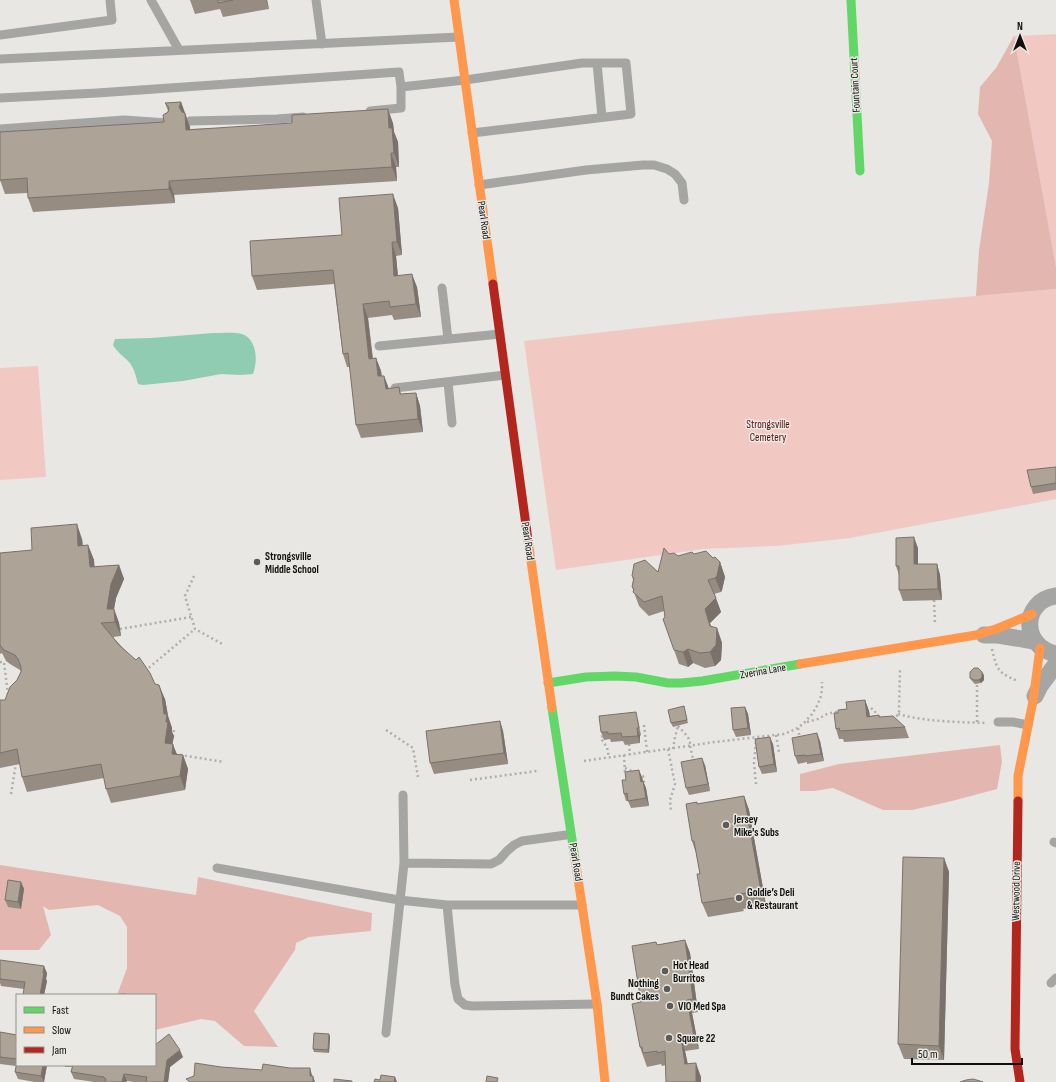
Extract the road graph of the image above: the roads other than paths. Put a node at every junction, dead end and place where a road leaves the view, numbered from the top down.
1 (110, 0) edge
2 (151, 0) edge
3 (316, 0) edge
4 (454, 0) edge
5 (851, 0) edge
6 (0, 35) edge
7 (459, 37) junction
8 (322, 44) junction
9 (178, 50) junction
10 (0, 59) edge
11 (597, 63) junction
12 (465, 80) junction
13 (401, 87) junction
14 (0, 98) edge
15 (362, 111) edge
16 (316, 116) edge
17 (602, 117) junction
18 (190, 121) dead end
19 (168, 123) edge
20 (0, 130) edge
21 (472, 133) junction
22 (860, 171) dead end
23 (479, 186) junction
24 (684, 200) dead end
25 (442, 288) dead end
26 (500, 334) junction
27 (448, 339) junction
28 (379, 346) dead end
29 (506, 375) junction
30 (448, 382) junction
31 (395, 388) edge
32 (452, 423) dead end
33 (1056, 596) edge
34 (1032, 614) junction
35 (976, 635) junction
36 (1037, 645) junction
37 (1056, 654) edge
38 (1056, 664) edge
39 (548, 682) junction
40 (1033, 701) junction
41 (998, 722) road end
42 (1028, 725) junction
43 (403, 794) dead end
44 (566, 835) dead end
45 (404, 863) junction
46 (217, 868) dead end
47 (399, 900) junction
48 (447, 905) junction
49 (582, 905) junction
50 (597, 1004) junction
51 (386, 1033) dead end
52 (605, 1082) edge
53 (1020, 1082) edge

1 - 6 lane
2 - 9 lane
3 - 8 lane
4 - 7 street, Pearl Road
5 - 22 street, Fountain Court
7 - 8 lane
7 - 12 street, Pearl Road
8 - 9 lane
9 - 10 lane
11 - 12 lane
11 - 17 lane
11 - 17 lane
12 - 13 lane
12 - 21 street, Pearl Road
13 - 14 lane
13 - 15 lane
16 - 18 lane
17 - 21 lane
19 - 20 lane
21 - 23 street, Pearl Road
23 - 24 lane
23 - 26 street, Pearl Road
25 - 27 lane
26 - 27 lane
26 - 29 street, Pearl Road
27 - 28 lane
29 - 30 lane
29 - 39 street, Pearl Road
30 - 31 lane
30 - 32 lane
33 - 34 street
34 - 35 street, Zverina Lane
34 - 36 street
35 - 36 street, Zverina Lane
35 - 39 street, Zverina Lane
36 - 37 street, Zverina Lane
36 - 40 street, Westwood Drive
38 - 40 street, Westwood Drive
39 - 49 street, Pearl Road
40 - 42 street, Westwood Drive
41 - 42 lane
42 - 53 street, Westwood Drive
43 - 45 lane
44 - 45 lane
45 - 47 lane
46 - 47 lane
47 - 48 lane
47 - 51 lane
48 - 49 lane
48 - 50 lane
49 - 50 street, Pearl Road
50 - 52 street, Pearl Road

